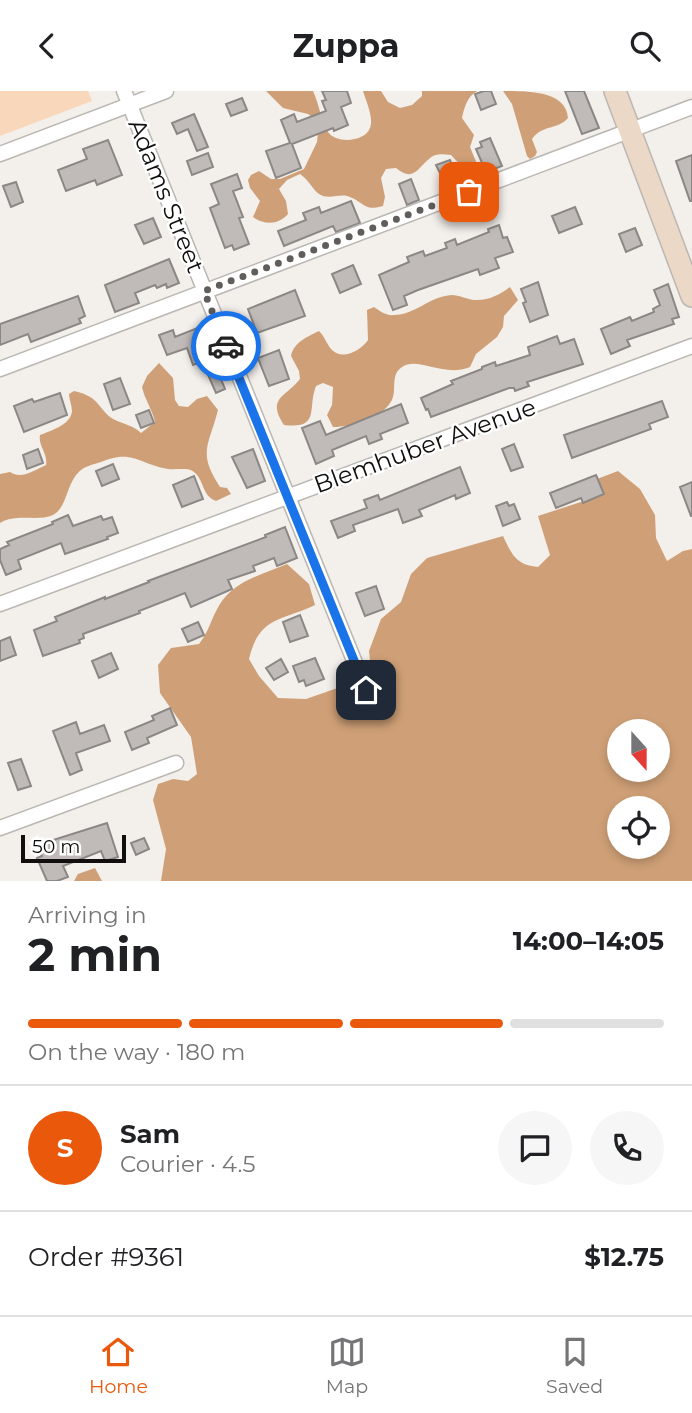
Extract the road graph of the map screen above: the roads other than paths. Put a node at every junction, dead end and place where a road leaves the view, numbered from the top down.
1 (166, 91) edge
2 (615, 91) edge
3 (127, 98) edge
4 (692, 107) edge
5 (632, 131) junction
6 (0, 154) edge
7 (204, 291) junction
8 (692, 296) edge
9 (692, 346) edge
10 (0, 369) edge
11 (287, 497) junction
12 (0, 604) edge
13 (366, 690) dead end
14 (176, 763) dead end
15 (0, 828) edge

1 - 3 street
2 - 5 street
3 - 6 street
3 - 7 street, Adams Street
4 - 5 street
5 - 7 street
5 - 8 street
7 - 10 street
7 - 11 street, Adams Street
9 - 11 street, Blemhuber Avenue
11 - 12 street, Blemhuber Avenue
11 - 13 street, Adams Street
14 - 15 street

